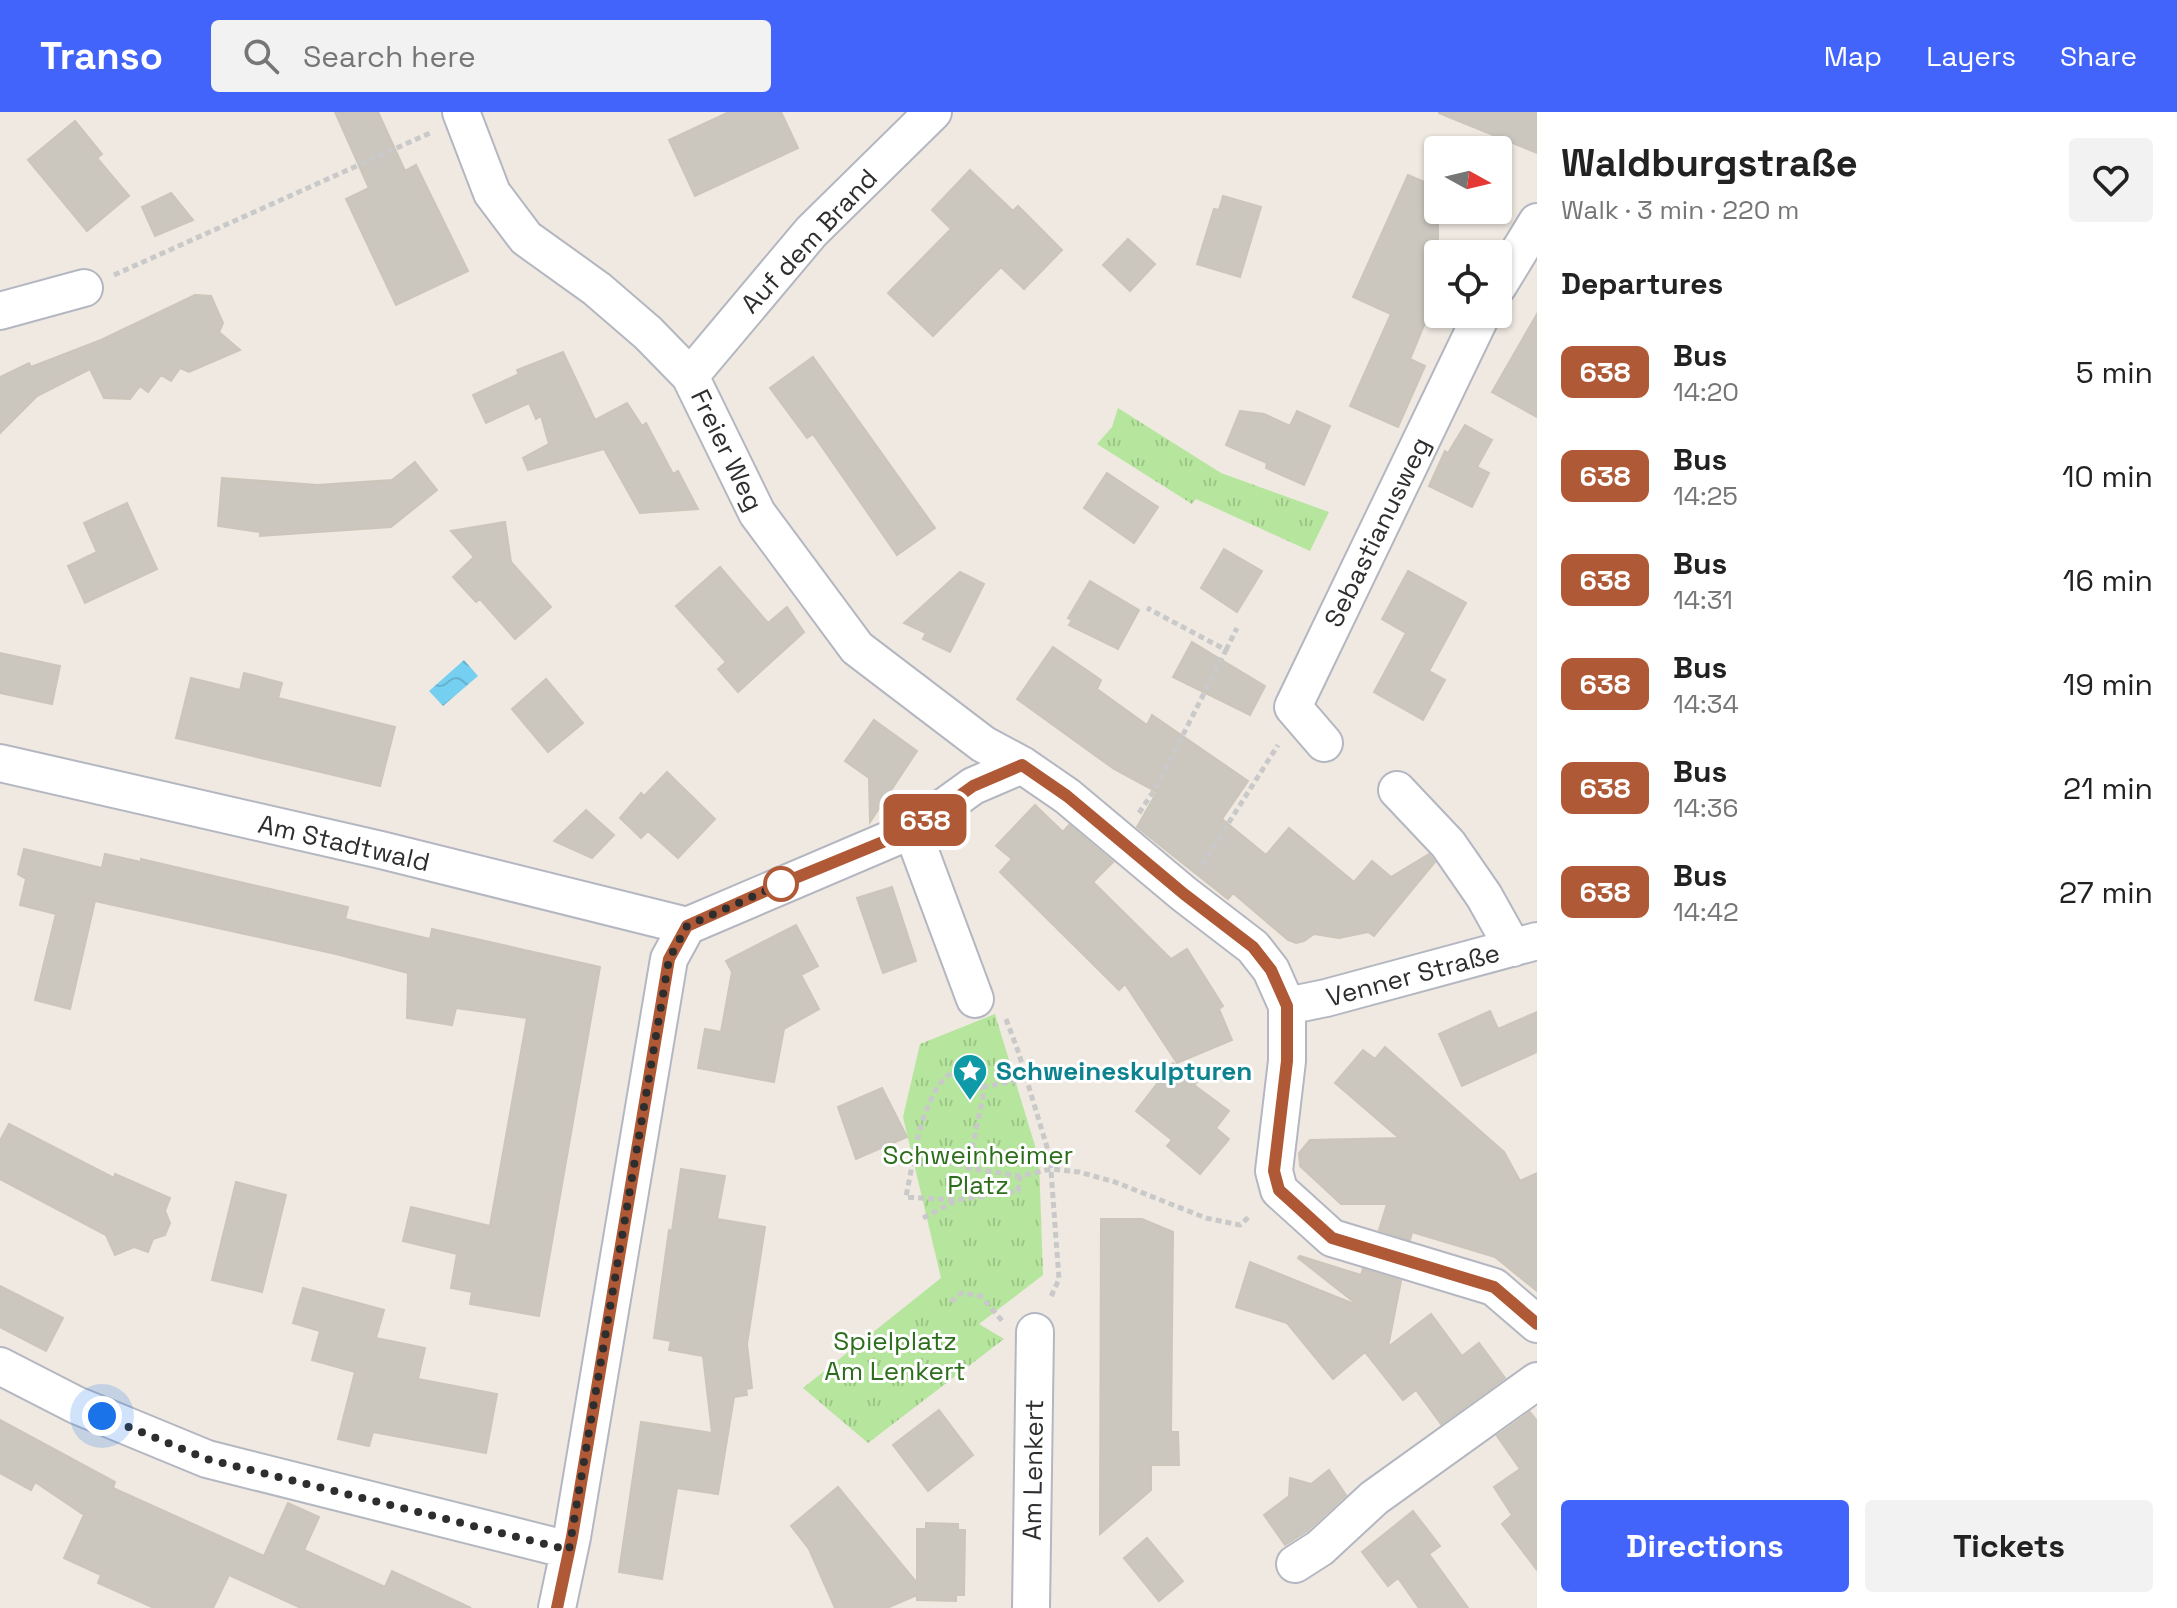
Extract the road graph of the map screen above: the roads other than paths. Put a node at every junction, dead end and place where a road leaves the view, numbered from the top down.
1 (933, 112) edge
2 (462, 115) edge
3 (1537, 222) edge
4 (1512, 263) edge
5 (84, 288) road end
6 (0, 311) edge
7 (1475, 328) edge
8 (690, 376) junction
9 (1324, 743) dead end
10 (0, 763) edge
11 (1022, 765) junction
12 (1397, 790) dead end
13 (912, 830) junction
14 (687, 926) junction
15 (1525, 944) edge
16 (975, 999) road end
17 (1287, 1006) junction
18 (1537, 1324) edge
19 (1035, 1332) road end
20 (0, 1366) edge
21 (1537, 1381) edge
22 (569, 1550) junction
23 (1295, 1564) dead end
24 (557, 1608) edge
25 (1031, 1608) edge

1 - 8 street, Auf dem Brand
2 - 8 street, Freier Weg
3 - 4 street
5 - 6 street
7 - 9 street, Sebastianusweg
8 - 11 street, Freier Weg
10 - 14 street, Am Stadtwald
11 - 13 street
11 - 17 street, Freier Weg
12 - 15 street
13 - 14 street
13 - 16 street
14 - 22 street
15 - 17 street, Venner Straße
17 - 18 street
19 - 25 street, Am Lenkert
20 - 22 street
21 - 23 street
22 - 24 street

